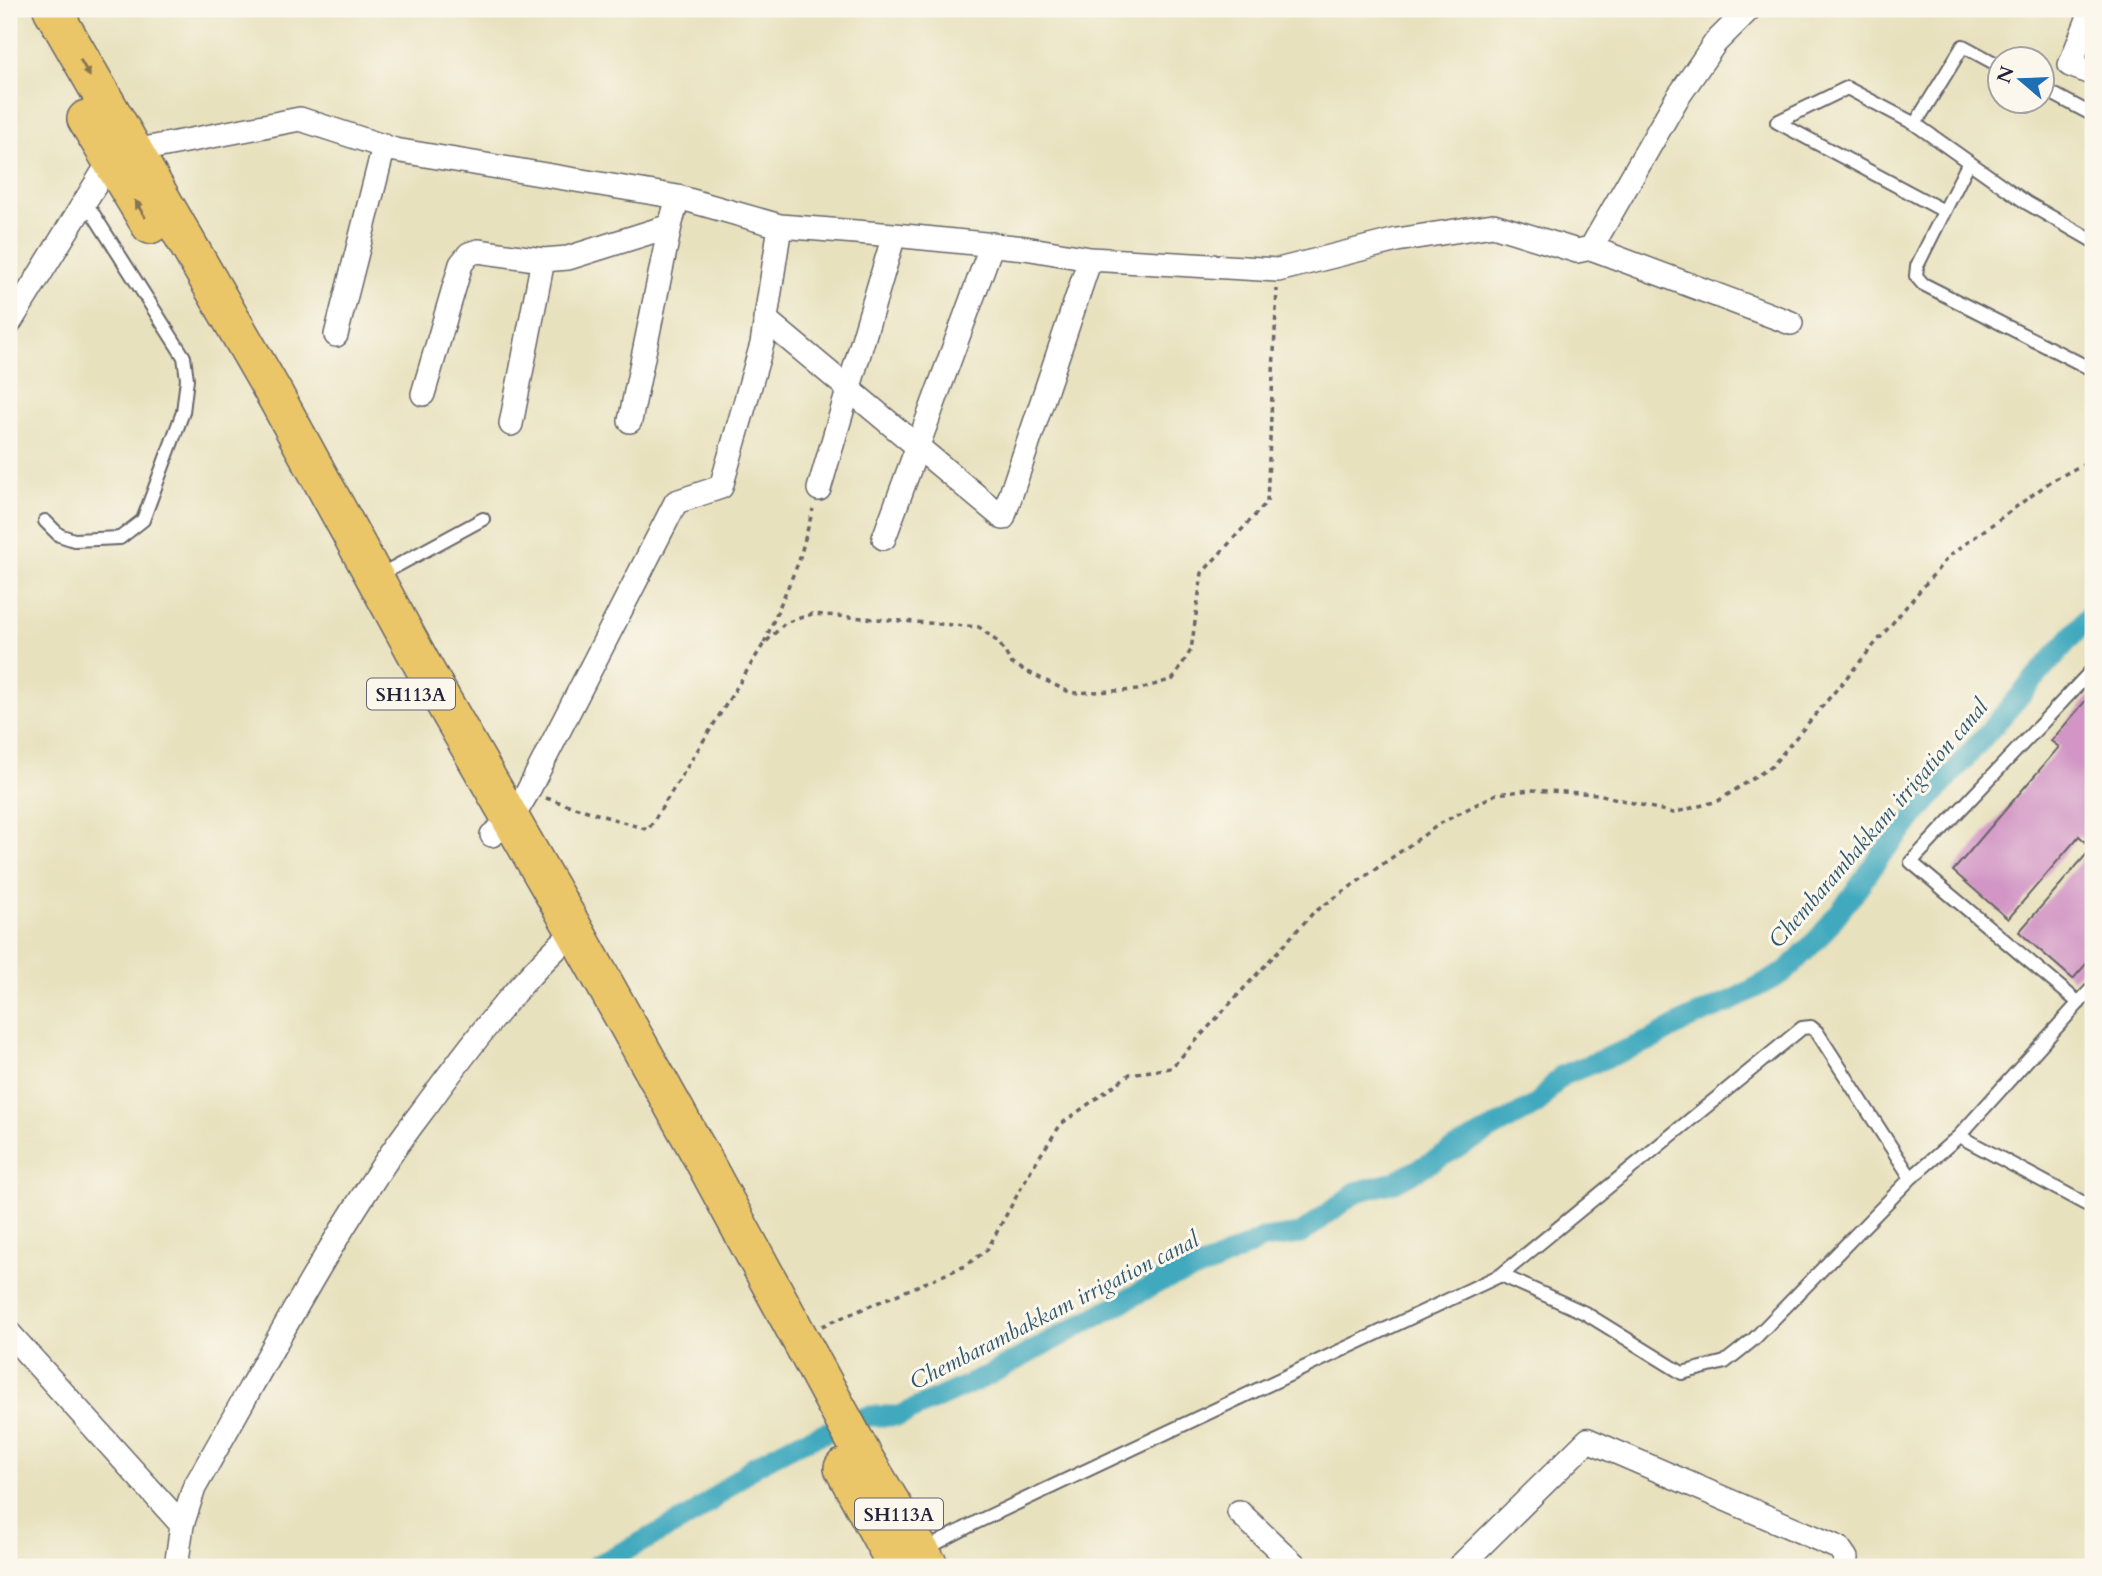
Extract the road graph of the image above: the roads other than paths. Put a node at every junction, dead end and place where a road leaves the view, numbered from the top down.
1 (23, 9) edge
2 (51, 9) edge
3 (1749, 9) edge
4 (2092, 9) edge
5 (1986, 58) edge
6 (2093, 74) edge
7 (2056, 95) edge
8 (2093, 115) edge
9 (1914, 124) junction
10 (384, 146) junction
11 (122, 156) junction
12 (1969, 162) junction
13 (678, 197) junction
14 (85, 201) junction
15 (1944, 211) junction
16 (670, 226) junction
17 (780, 226) junction
18 (894, 235) junction
19 (2093, 241) edge
20 (992, 244) junction
21 (1591, 248) junction
22 (1090, 259) junction
23 (543, 260) junction
24 (765, 319) junction
25 (1791, 323) dead end
26 (9, 324) edge
27 (336, 335) dead end
28 (2093, 370) edge
29 (849, 388) junction
30 (423, 394) dead end
31 (630, 421) dead end
32 (511, 424) dead end
33 (917, 445) junction
34 (818, 489) road end
35 (483, 519) dead end
36 (45, 521) dead end
37 (884, 538) dead end
38 (374, 577) junction
39 (2093, 669) edge
40 (510, 816) junction
41 (567, 938) junction
42 (2093, 986) edge
43 (2080, 1003) junction
44 (1959, 1136) junction
45 (1911, 1178) junction
46 (2093, 1208) edge
47 (1501, 1275) junction
48 (9, 1333) edge
49 (1239, 1512) dead end
50 (182, 1525) junction
51 (911, 1561) edge
52 (176, 1567) edge
53 (1297, 1567) edge
54 (1459, 1567) edge
55 (1844, 1567) edge

1 - 11 main road, SH113A
2 -> 11 main road, SH113A
3 - 21 street
4 - 6 street
5 - 9 lane
7 - 8 lane
9 - 12 lane
9 - 15 lane
10 - 11 street
10 - 13 street
10 - 27 street
11 - 14 street
11 - 38 main road, SH113A
40 -> 11 main road, SH113A
12 - 15 lane
12 - 19 lane
13 - 16 street
13 - 17 street
14 - 26 street
14 - 36 lane
15 - 28 lane
16 - 23 street
16 - 31 street
17 - 18 street
17 - 24 street
18 - 20 street
18 - 29 street
20 - 22 street
20 - 33 street
21 - 22 street
21 - 25 street
22 - 33 street
23 - 30 street
23 - 32 street
24 - 29 street
24 - 40 street
29 - 33 street
29 - 34 street
33 - 37 street
35 - 38 lane
38 - 40 main road, SH113A
39 - 43 lane
40 - 41 main road, SH113A
41 - 50 street
41 - 51 main road, SH113A
42 - 43 lane
43 - 44 lane
44 - 45 lane
44 - 46 lane
45 - 47 lane
45 - 47 lane
47 - 51 lane
48 - 50 street
49 - 53 street
50 - 52 street
54 - 55 street

